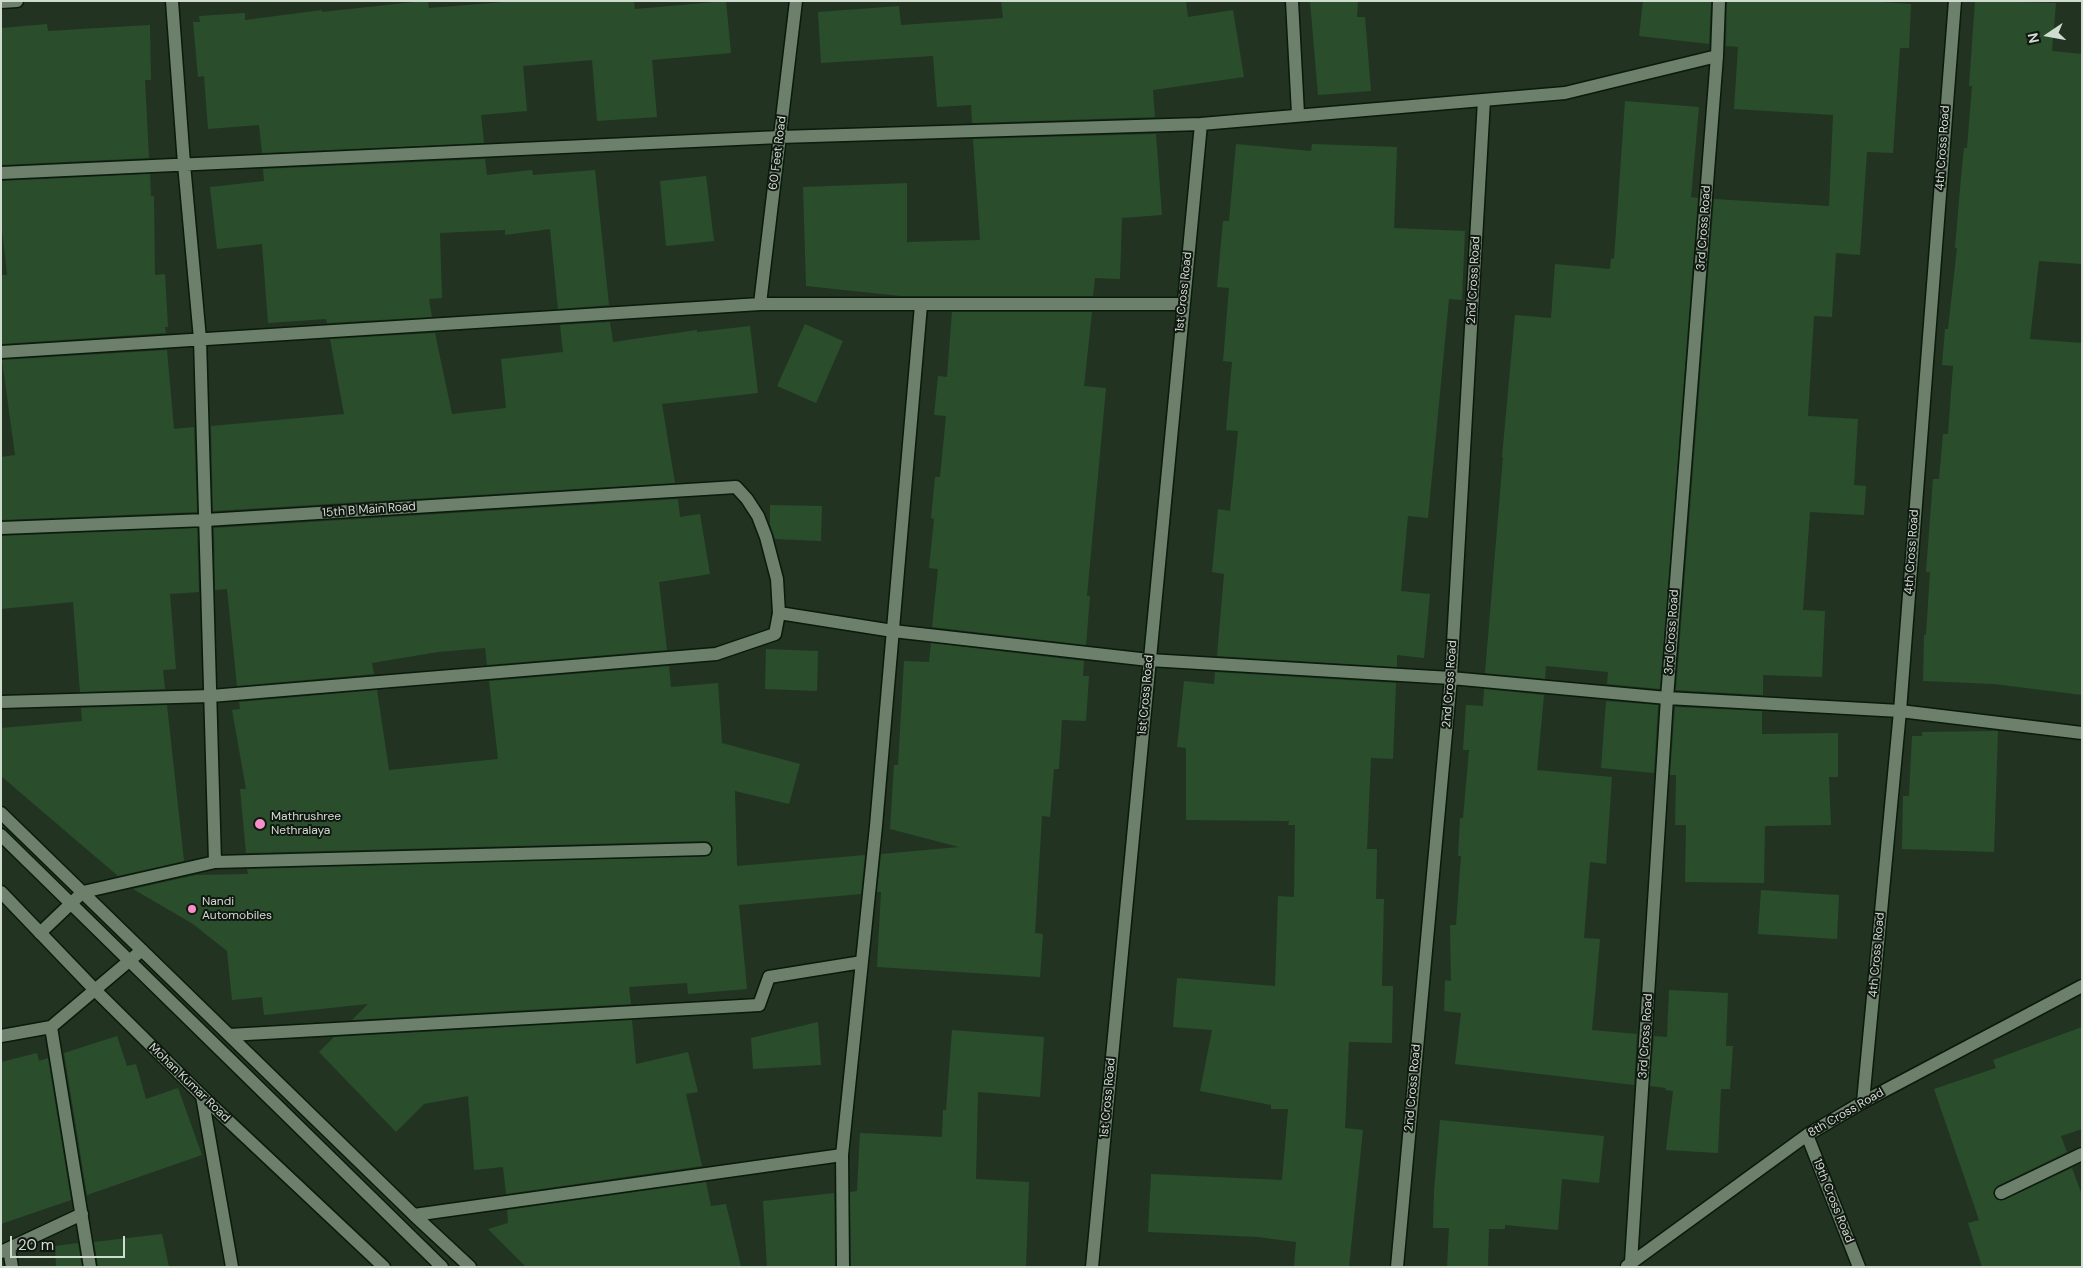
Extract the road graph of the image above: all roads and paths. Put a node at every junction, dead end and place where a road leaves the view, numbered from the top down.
1 (17, 1) edge
2 (172, 1) edge
3 (796, 1) edge
4 (1292, 1) edge
5 (1719, 1) edge
6 (1955, 1) edge
7 (1, 2) edge
8 (1717, 56) junction
9 (1484, 100) junction
10 (1298, 114) junction
11 (1201, 124) junction
12 (780, 137) junction
13 (184, 164) junction
14 (1, 173) edge
15 (760, 304) junction
16 (921, 304) junction
17 (1182, 304) junction
18 (200, 339) junction
19 (1, 352) edge
20 (206, 520) junction
21 (1, 528) edge
22 (778, 613) junction
23 (893, 631) junction
24 (1150, 660) junction
25 (1451, 678) junction
26 (211, 696) junction
27 (1667, 698) junction
28 (1, 702) edge
29 (1900, 711) junction
30 (2082, 733) edge
31 (1, 813) edge
32 (1, 835) edge
33 (705, 849) dead end
34 (215, 862) junction
35 (83, 892) junction
36 (1, 893) edge
37 (71, 904) junction
38 (40, 933) junction
39 (142, 950) junction
40 (129, 961) junction
41 (862, 962) junction
42 (2082, 986) edge
43 (95, 990) junction
44 (51, 1027) junction
45 (229, 1035) junction
46 (1, 1036) edge
47 (202, 1096) junction
48 (1863, 1102) junction
49 (1807, 1135) junction
50 (2082, 1154) edge
51 (842, 1155) junction
52 (2001, 1193) dead end
53 (82, 1214) junction
54 (414, 1215) junction
55 (5, 1251) edge
56 (378, 1264) edge
57 (1629, 1265) edge
58 (12, 1267) edge
59 (90, 1267) edge
60 (232, 1267) edge
61 (442, 1267) edge
62 (470, 1267) edge
63 (843, 1267) edge
64 (1092, 1267) edge
65 (1397, 1267) edge
66 (1859, 1267) edge

1 - 7 street
2 - 13 street
3 - 12 street, 60 Feet Road
4 - 10 street
5 - 8 street, 3rd Cross Road
6 - 29 street, 4th Cross Road
8 - 9 street
8 - 27 street, 3rd Cross Road
9 - 10 street
9 - 25 street, 2nd Cross Road
10 - 11 street
11 - 12 street
11 - 17 street, 1st Cross Road
12 - 13 street
12 - 15 street, 60 Feet Road
13 - 14 street
13 - 18 street
15 - 16 street
15 - 18 street
16 - 17 street
16 - 23 street
17 - 24 street, 1st Cross Road
18 - 19 street
18 - 20 street
20 - 21 street, 15th B Main Road
20 - 22 street, 15th B Main Road
20 - 26 street
22 - 23 street
22 - 26 street
23 - 24 street
23 - 41 street
24 - 25 street
24 - 64 street, 1st Cross Road
25 - 27 street
25 - 65 street, 2nd Cross Road
26 - 28 street
26 - 34 street
27 - 29 street
27 - 57 street, 3rd Cross Road
29 - 30 street
29 - 48 street, 4th Cross Road
31 - 35 street
32 - 37 street
33 - 34 street
34 - 35 street
35 - 37 street
35 - 39 street
36 - 38 street, Mohan Kumar Road
37 - 38 street
37 - 40 street
38 - 43 street, Mohan Kumar Road
39 - 40 street
39 - 45 street
40 - 43 street
40 - 61 street
41 - 45 street
41 - 51 street
42 - 48 street, 8th Cross Road
43 - 44 street
43 - 47 street, Mohan Kumar Road
44 - 46 street
44 - 53 street
45 - 54 street
47 - 56 street, Mohan Kumar Road
47 - 60 street
48 - 49 street, 8th Cross Road
49 - 57 street, 8th Cross Road
49 - 66 street, 19th Cross Road
50 - 52 street
51 - 54 street
51 - 63 street
53 - 55 street
53 - 59 street
54 - 62 street
55 - 58 street

